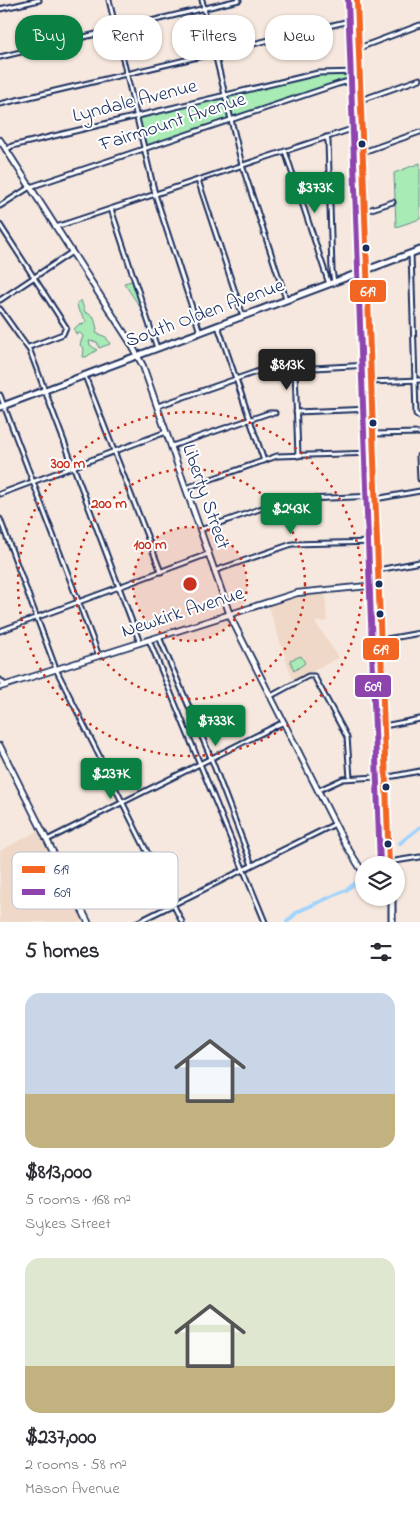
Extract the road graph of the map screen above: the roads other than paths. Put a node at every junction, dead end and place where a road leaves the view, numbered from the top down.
1 (39, 0) edge
2 (108, 0) edge
3 (202, 0) edge
4 (239, 0) edge
5 (357, 0) edge
6 (204, 8) junction
7 (0, 9) edge
8 (112, 15) edge
9 (206, 15) edge
10 (162, 18) edge
11 (358, 19) junction
12 (420, 25) edge
13 (93, 35) edge
14 (255, 43) edge
15 (359, 48) junction
16 (0, 57) edge
17 (124, 60) edge
18 (183, 60) edge
19 (217, 60) edge
20 (360, 72) junction
21 (127, 74) junction
22 (360, 78) junction
23 (420, 78) edge
24 (225, 96) junction
25 (361, 100) junction
26 (0, 104) edge
27 (137, 117) junction
28 (231, 120) junction
29 (362, 126) junction
30 (420, 132) edge
31 (326, 137) junction
32 (0, 140) edge
33 (144, 149) junction
34 (6, 150) junction
35 (285, 151) junction
36 (363, 152) junction
37 (242, 165) junction
38 (198, 180) junction
39 (30, 187) junction
40 (155, 194) junction
41 (393, 202) dead end
42 (0, 206) edge
43 (111, 209) junction
44 (365, 211) junction
45 (0, 225) edge
46 (56, 227) junction
47 (420, 250) edge
48 (72, 252) junction
49 (411, 253) junction
50 (323, 266) junction
51 (332, 266) junction
52 (367, 270) junction
53 (34, 278) junction
54 (331, 283) junction
55 (286, 299) junction
56 (0, 300) edge
57 (0, 309) edge
58 (413, 315) junction
59 (420, 315) edge
60 (243, 316) junction
61 (218, 326) junction
62 (200, 332) junction
63 (28, 347) junction
64 (157, 348) junction
65 (138, 355) junction
66 (370, 365) junction
67 (270, 370) dead end
68 (84, 375) junction
69 (236, 379) junction
70 (418, 380) edge
71 (371, 382) junction
72 (45, 390) junction
73 (0, 395) edge
74 (158, 406) junction
75 (2, 407) edge
76 (372, 409) junction
77 (296, 412) junction
78 (275, 413) dead end
79 (420, 417) edge
80 (250, 420) junction
81 (167, 432) junction
82 (420, 433) edge
83 (373, 434) junction
84 (172, 446) junction
85 (115, 452) junction
86 (374, 453) junction
87 (298, 456) junction
88 (419, 456) edge
89 (264, 461) junction
90 (73, 467) junction
91 (420, 479) edge
92 (32, 482) junction
93 (186, 488) junction
94 (420, 491) edge
95 (0, 494) edge
96 (375, 497) junction
97 (0, 519) edge
98 (200, 530) junction
99 (377, 542) junction
100 (208, 554) junction
101 (420, 562) edge
102 (378, 570) junction
103 (214, 571) junction
104 (161, 572) junction
105 (378, 585) junction
106 (120, 588) junction
107 (78, 603) junction
108 (230, 614) junction
109 (37, 618) junction
110 (0, 632) edge
111 (420, 633) edge
112 (159, 637) junction
113 (149, 640) junction
114 (380, 640) junction
115 (140, 643) junction
116 (99, 656) junction
117 (56, 669) junction
118 (0, 680) edge
119 (2, 686) edge
120 (271, 696) junction
121 (420, 719) edge
122 (284, 722) junction
123 (383, 726) junction
124 (0, 746) edge
125 (211, 758) junction
126 (200, 764) junction
127 (420, 771) edge
128 (386, 776) junction
129 (350, 778) junction
130 (319, 790) junction
131 (122, 803) junction
132 (335, 824) junction
133 (47, 840) junction
134 (53, 852) edge
135 (147, 852) edge
136 (389, 856) edge
137 (420, 857) edge
138 (405, 860) edge
139 (355, 862) edge
140 (252, 865) junction
141 (243, 870) junction
142 (178, 902) edge
143 (391, 906) edge
144 (82, 909) edge
145 (163, 909) edge
146 (176, 909) edge
147 (88, 922) edge
148 (138, 922) edge
149 (182, 922) edge
150 (265, 922) edge
151 (392, 922) edge

1 - 7 street
2 - 8 street
3 - 6 street
4 - 6 street
5 - 11 main road
6 - 9 street
6 - 10 street
11 - 14 street
11 - 15 main road
12 - 15 street
13 - 16 street
15 - 20 main road
17 - 21 street
18 - 21 street
19 - 24 street
20 - 22 main road
20 - 24 street, Lyndale Avenue
21 - 26 street
21 - 27 street
22 - 25 main road
22 - 28 street, Fairmount Avenue
23 - 25 street
24 - 27 street, Lyndale Avenue
24 - 28 street
25 - 29 main road
27 - 33 street
27 - 34 street, Lyndale Avenue
28 - 33 street, Fairmount Avenue
28 - 37 street
29 - 31 street
29 - 36 main road
30 - 36 street
31 - 35 street
31 - 51 street
32 - 34 street, Liberty Street
33 - 39 street, Fairmount Avenue
33 - 40 street
34 - 39 street, Liberty Street
35 - 37 street
35 - 50 street
36 - 44 main road
37 - 38 street
37 - 55 street
38 - 40 street
38 - 60 street
39 - 42 street, Fairmount Avenue
39 - 46 street, Liberty Street
40 - 43 street
40 - 62 street
41 - 44 street
43 - 46 street
43 - 64 street
44 - 52 main road
45 - 53 street
46 - 48 street, Liberty Street
47 - 49 main road, South Olden Avenue
48 - 53 street
48 - 65 street, Liberty Street
49 - 52 main road, South Olden Avenue
49 - 58 street
50 - 51 street
50 - 54 street
51 - 54 street
52 - 54 main road, South Olden Avenue
52 - 66 main road
53 - 56 street
53 - 63 street
54 - 55 main road, South Olden Avenue
55 - 60 main road, South Olden Avenue
57 - 63 street
58 - 59 street
58 - 70 street
60 - 61 main road, South Olden Avenue
61 - 62 main road, South Olden Avenue
61 - 69 street
62 - 64 main road, South Olden Avenue
63 - 72 street
64 - 65 main road, South Olden Avenue
65 - 68 main road, South Olden Avenue
65 - 74 street, Liberty Street
66 - 71 main road
66 - 77 street
67 - 69 street
68 - 72 main road, South Olden Avenue
68 - 85 street
69 - 74 street
69 - 80 street
70 - 71 street
70 - 79 street
71 - 76 main road
72 - 75 main road, South Olden Avenue
72 - 90 street
73 - 75 street
74 - 81 street, Liberty Street
75 - 92 street
76 - 77 street
76 - 83 main road
77 - 87 street
78 - 80 street
80 - 84 street
80 - 89 street
81 - 84 street, Liberty Street
81 - 85 street
82 - 83 street
83 - 86 main road
84 - 93 street, Liberty Street
85 - 90 street
85 - 104 street
86 - 87 street
86 - 96 main road
87 - 89 street
88 - 91 street
89 - 93 street
90 - 92 street
90 - 106 street
92 - 95 street
92 - 107 street
93 - 98 street, Liberty Street
94 - 96 street
96 - 98 street
96 - 99 main road
97 - 109 street
98 - 100 street, Liberty Street
99 - 102 main road
99 - 103 street
100 - 103 street, Liberty Street
100 - 104 street
101 - 102 street
102 - 105 main road
103 - 108 street, Liberty Street
104 - 106 street
105 - 108 street, Newkirk Avenue
105 - 114 main road
106 - 107 street
106 - 115 street
107 - 109 street
107 - 116 street
108 - 112 street, Newkirk Avenue
108 - 120 street, Liberty Street
109 - 110 street
109 - 117 street
111 - 114 street
112 - 113 street, Newkirk Avenue
112 - 125 street
113 - 115 street, Newkirk Avenue
113 - 126 street
114 - 123 main road
115 - 116 street, Newkirk Avenue
116 - 117 street, Newkirk Avenue
117 - 119 street, Newkirk Avenue
117 - 131 street
118 - 119 street
120 - 122 street, Liberty Street
120 - 129 street
121 - 123 street
122 - 125 street
122 - 130 street, Liberty Street
123 - 128 main road
124 - 133 street
125 - 126 street
125 - 140 street
126 - 131 street
126 - 141 street
127 - 128 street
128 - 129 street
128 - 136 main road
129 - 130 street
130 - 132 street, Liberty Street
131 - 133 street
131 - 135 street
132 - 139 street, Liberty Street
132 - 140 street
133 - 134 street
137 - 138 street
140 - 141 street
141 - 142 street
141 - 150 street
143 - 151 main road
144 - 147 street
145 - 148 street
146 - 149 street

